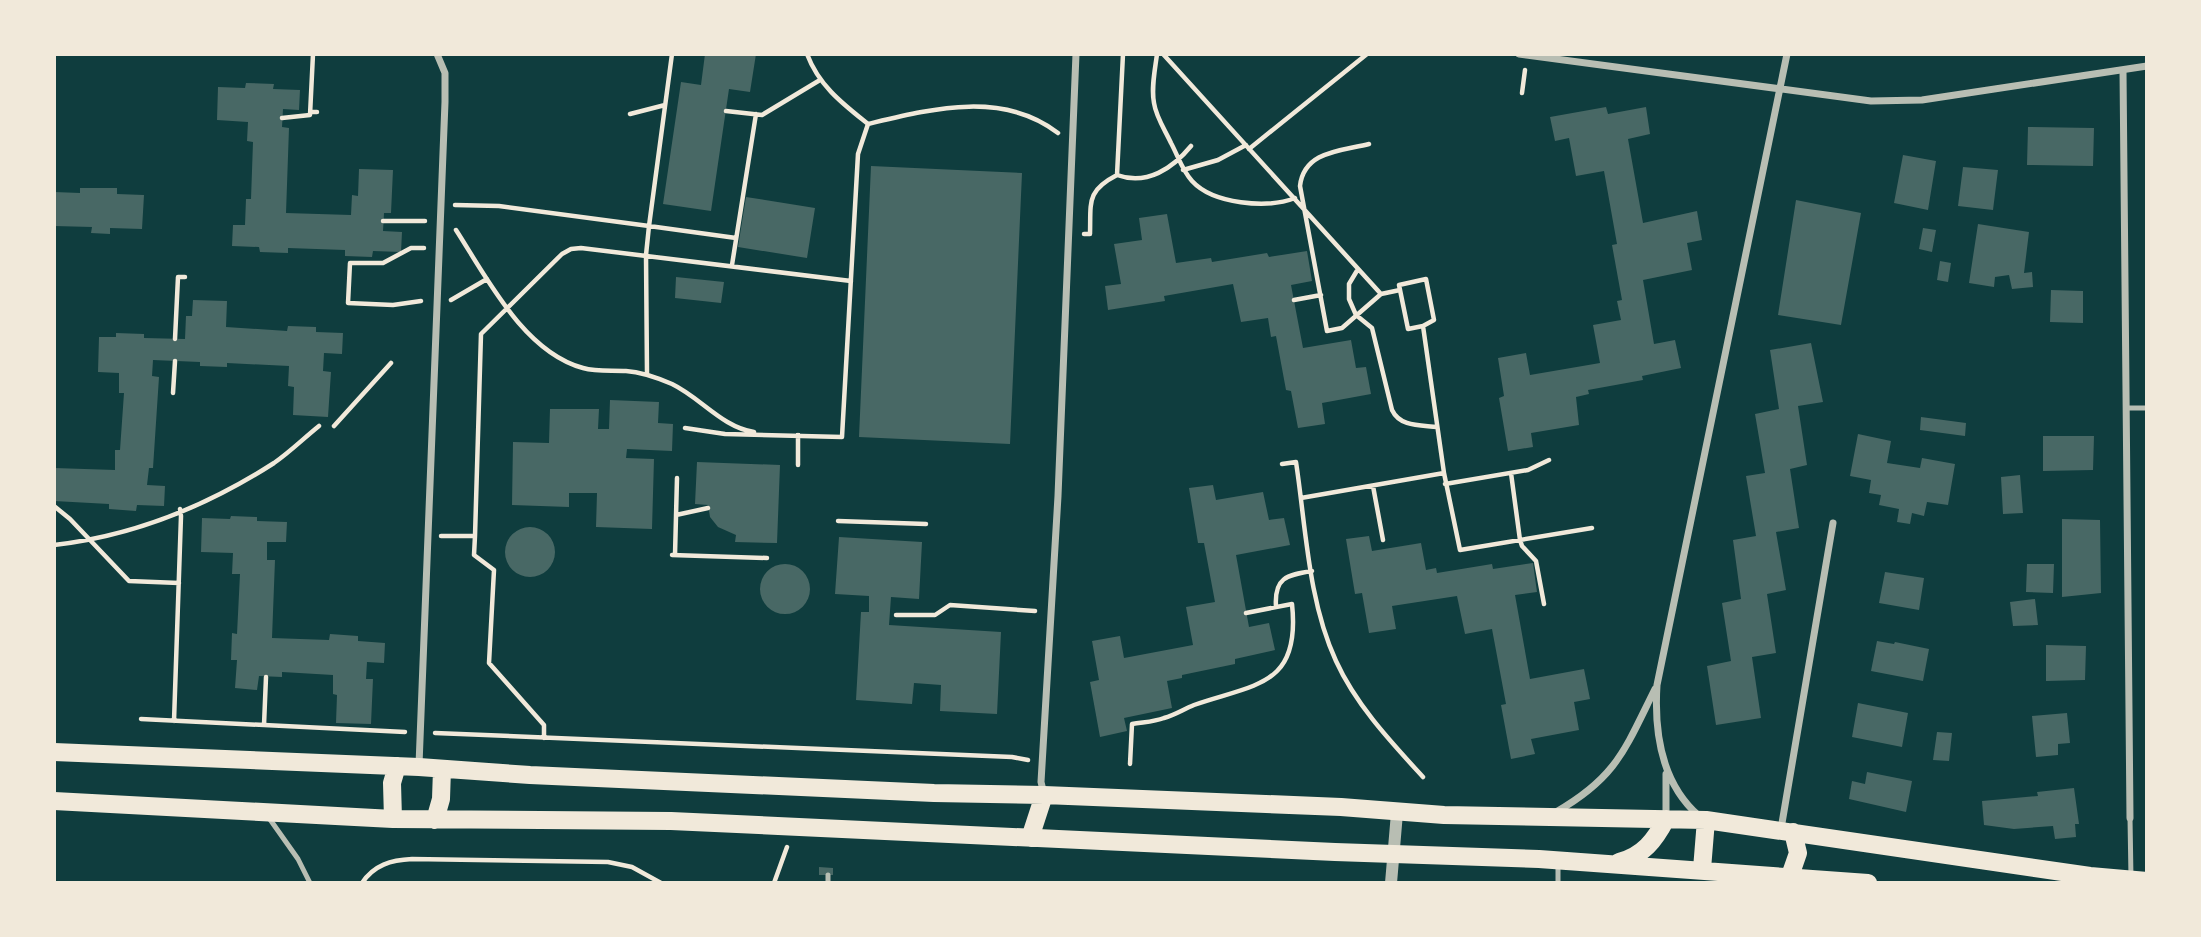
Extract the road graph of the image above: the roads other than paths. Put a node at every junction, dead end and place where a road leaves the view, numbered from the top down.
1 (437, 54) edge
2 (1076, 54) edge
3 (1787, 54) edge
4 (1523, 55) edge
5 (2147, 66) edge
6 (2123, 70) junction
7 (1780, 90) junction
8 (2126, 408) junction
9 (2147, 408) edge
10 (1833, 523) dead end
11 (1657, 685) junction
12 (54, 752) edge
13 (397, 766) junction
14 (1665, 766) junction
15 (419, 767) junction
16 (442, 769) junction
17 (1044, 794) junction
18 (54, 801) edge
19 (1397, 813) junction
20 (265, 814) junction
21 (1545, 818) junction
22 (2130, 818) joint
23 (393, 819) junction
24 (1665, 819) junction
25 (435, 820) junction
26 (1706, 820) junction
27 (1787, 831) junction
28 (1030, 838) junction
29 (1394, 855) junction
30 (1559, 860) junction
31 (1612, 863) junction
32 (1702, 869) junction
33 (1790, 876) junction
34 (2139, 880) edge
35 (310, 883) edge
36 (1391, 883) edge
37 (1559, 883) edge
38 (1868, 883) edge

1 - 15 street
2 - 17 street
3 - 7 street
4 - 7 street
5 - 6 street
6 - 7 street
6 - 8 street
7 - 11 street
8 - 9 lane
8 - 22 street
10 - 27 street
11 - 14 street
11 - 21 street
12 - 13 main road
13 - 15 main road
13 - 23 main road
14 - 24 street
14 - 26 street
15 - 16 main road
16 - 17 main road
16 - 25 main road
17 - 19 main road
17 - 28 main road
18 - 20 main road
19 - 21 main road
19 - 29 street
20 - 23 main road
20 - 35 lane
21 - 24 main road
22 - 34 lane
23 - 25 main road
24 - 26 main road
24 - 31 main road
25 - 28 main road
26 - 27 main road
26 - 32 main road
27 - 33 main road
27 - 34 main road
28 - 29 main road
29 - 30 main road
29 - 36 street
30 - 31 main road
30 - 37 lane
31 - 32 main road
32 - 33 main road
33 - 38 main road

